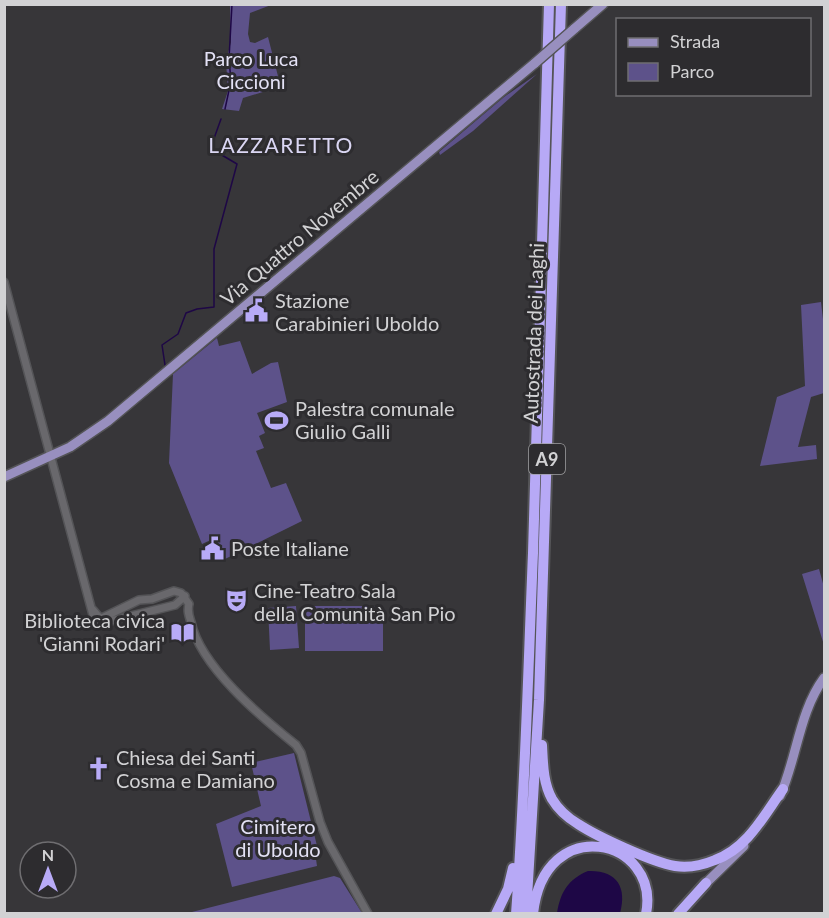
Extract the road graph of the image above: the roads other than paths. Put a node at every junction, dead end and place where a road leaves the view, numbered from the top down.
1 (549, 4) edge
2 (561, 4) edge
3 (603, 4) edge
4 (4, 282) edge
5 (51, 457) junction
6 (4, 477) edge
7 (184, 596) junction
8 (146, 599) junction
9 (137, 601) junction
10 (175, 605) junction
11 (93, 610) junction
12 (187, 610) junction
13 (148, 612) junction
14 (140, 614) junction
15 (106, 617) junction
16 (99, 624) junction
17 (825, 678) edge
18 (539, 700) junction
19 (783, 789) junction
20 (522, 824) junction
21 (706, 883) junction
22 (368, 914) edge
23 (496, 914) edge
24 (516, 914) edge
25 (526, 914) edge
26 (533, 914) edge
27 (646, 914) edge
28 (672, 914) edge
29 (678, 914) edge

1 - 20 highway, Autostrada dei Laghi / A9
2 - 18 highway, Autostrada dei Laghi / A9
3 - 5 main road, Via Quattro Novembre, bridge
4 - 5 street
5 - 6 main road, Via Quattro Novembre
5 - 11 street
7 - 8 street
7 - 10 street
7 - 12 street
8 - 9 street
8 - 13 street
9 - 14 street
9 - 15 street
10 - 12 street
10 - 13 street
11 - 15 street
11 - 16 street
12 - 22 street
13 - 14 street
14 - 16 street
15 - 16 street
17 - 19 main road
18 - 19 highway
18 - 25 highway, Autostrada dei Laghi / A9
19 - 21 main road
20 - 23 highway
20 - 24 highway, Autostrada dei Laghi / A9
21 - 28 main road
21 - 29 highway
26 - 27 highway

